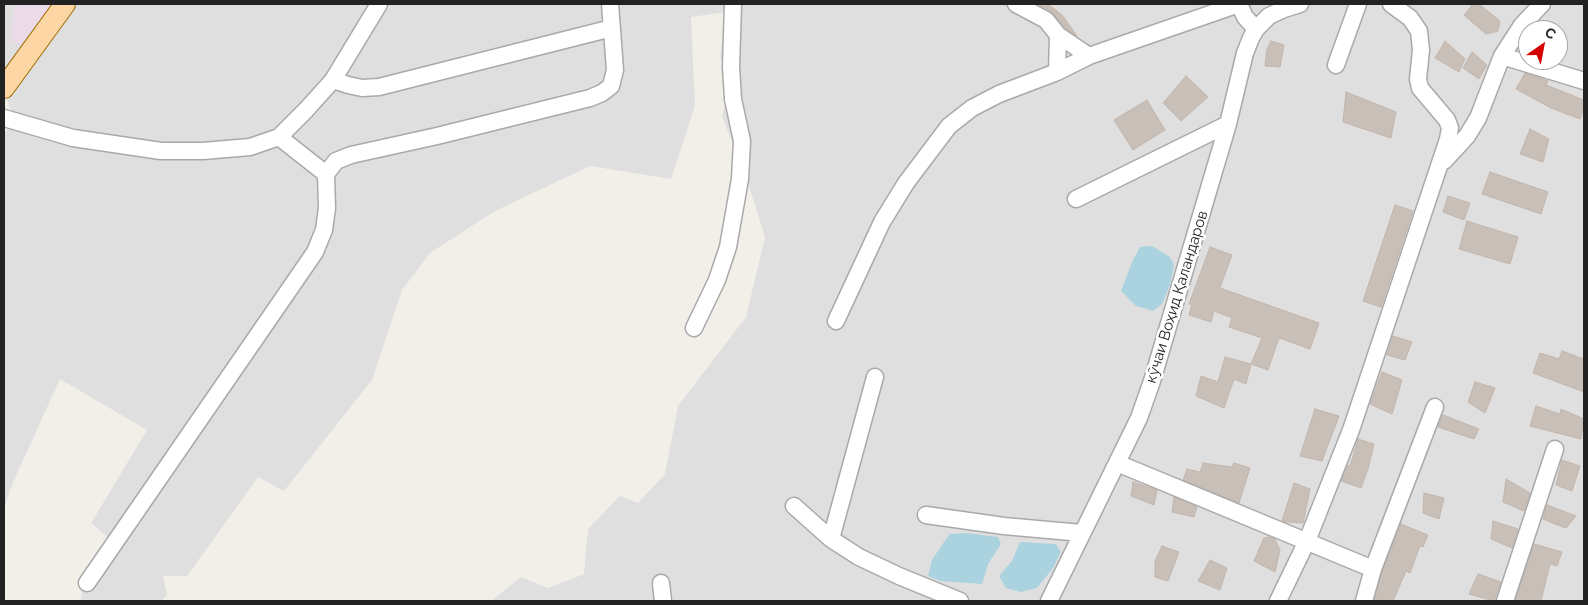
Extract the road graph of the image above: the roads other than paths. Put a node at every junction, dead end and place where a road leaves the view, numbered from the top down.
1 (65, 4) edge
2 (379, 4) edge
3 (610, 4) edge
4 (733, 4) edge
5 (1016, 4) edge
6 (1239, 4) edge
7 (1300, 4) edge
8 (1358, 4) edge
9 (1391, 4) edge
10 (1542, 4) edge
11 (612, 28) junction
12 (1256, 29) junction
13 (1058, 35) junction
14 (1089, 56) junction
15 (1502, 56) junction
16 (1336, 65) dead end
17 (1057, 72) junction
18 (333, 80) junction
19 (1584, 81) edge
20 (4, 88) edge
21 (4, 118) edge
22 (1228, 124) junction
23 (279, 137) junction
24 (1439, 166) junction
25 (326, 174) junction
26 (1076, 199) dead end
27 (836, 321) dead end
28 (694, 328) dead end
29 (875, 377) dead end
30 (1435, 407) dead end
31 (1555, 449) dead end
32 (1117, 464) junction
33 (794, 506) dead end
34 (926, 514) dead end
35 (1082, 533) junction
36 (831, 539) junction
37 (1307, 541) junction
38 (1373, 569) junction
39 (87, 583) dead end
40 (661, 583) dead end
41 (663, 601) edge
42 (960, 601) edge
43 (1049, 601) edge
44 (1278, 601) edge
45 (1364, 601) edge
46 (1505, 601) edge

1 - 20 main road
2 - 18 street
3 - 11 street
4 - 28 street
5 - 13 street
6 - 12 street
6 - 14 street
7 - 12 street, кӯчаи Воҳид Қаландаров
8 - 16 street
9 - 24 street
10 - 15 street
11 - 18 street
11 - 25 street
12 - 22 street, кӯчаи Воҳид Қаландаров
13 - 14 street
13 - 17 street
14 - 17 street
15 - 19 street
15 - 24 street
17 - 27 street
18 - 23 street
21 - 23 street
22 - 26 street
22 - 32 street, кӯчаи Воҳид Қаландаров
23 - 25 street
24 - 37 street
25 - 39 street
29 - 36 street
30 - 38 street
31 - 46 street
32 - 35 street, кӯчаи Воҳид Қаландаров
32 - 37 street
33 - 36 street
34 - 35 street
35 - 43 street, кӯчаи Воҳид Қаландаров
36 - 42 street
37 - 38 street
37 - 44 street
38 - 45 street
40 - 41 street

